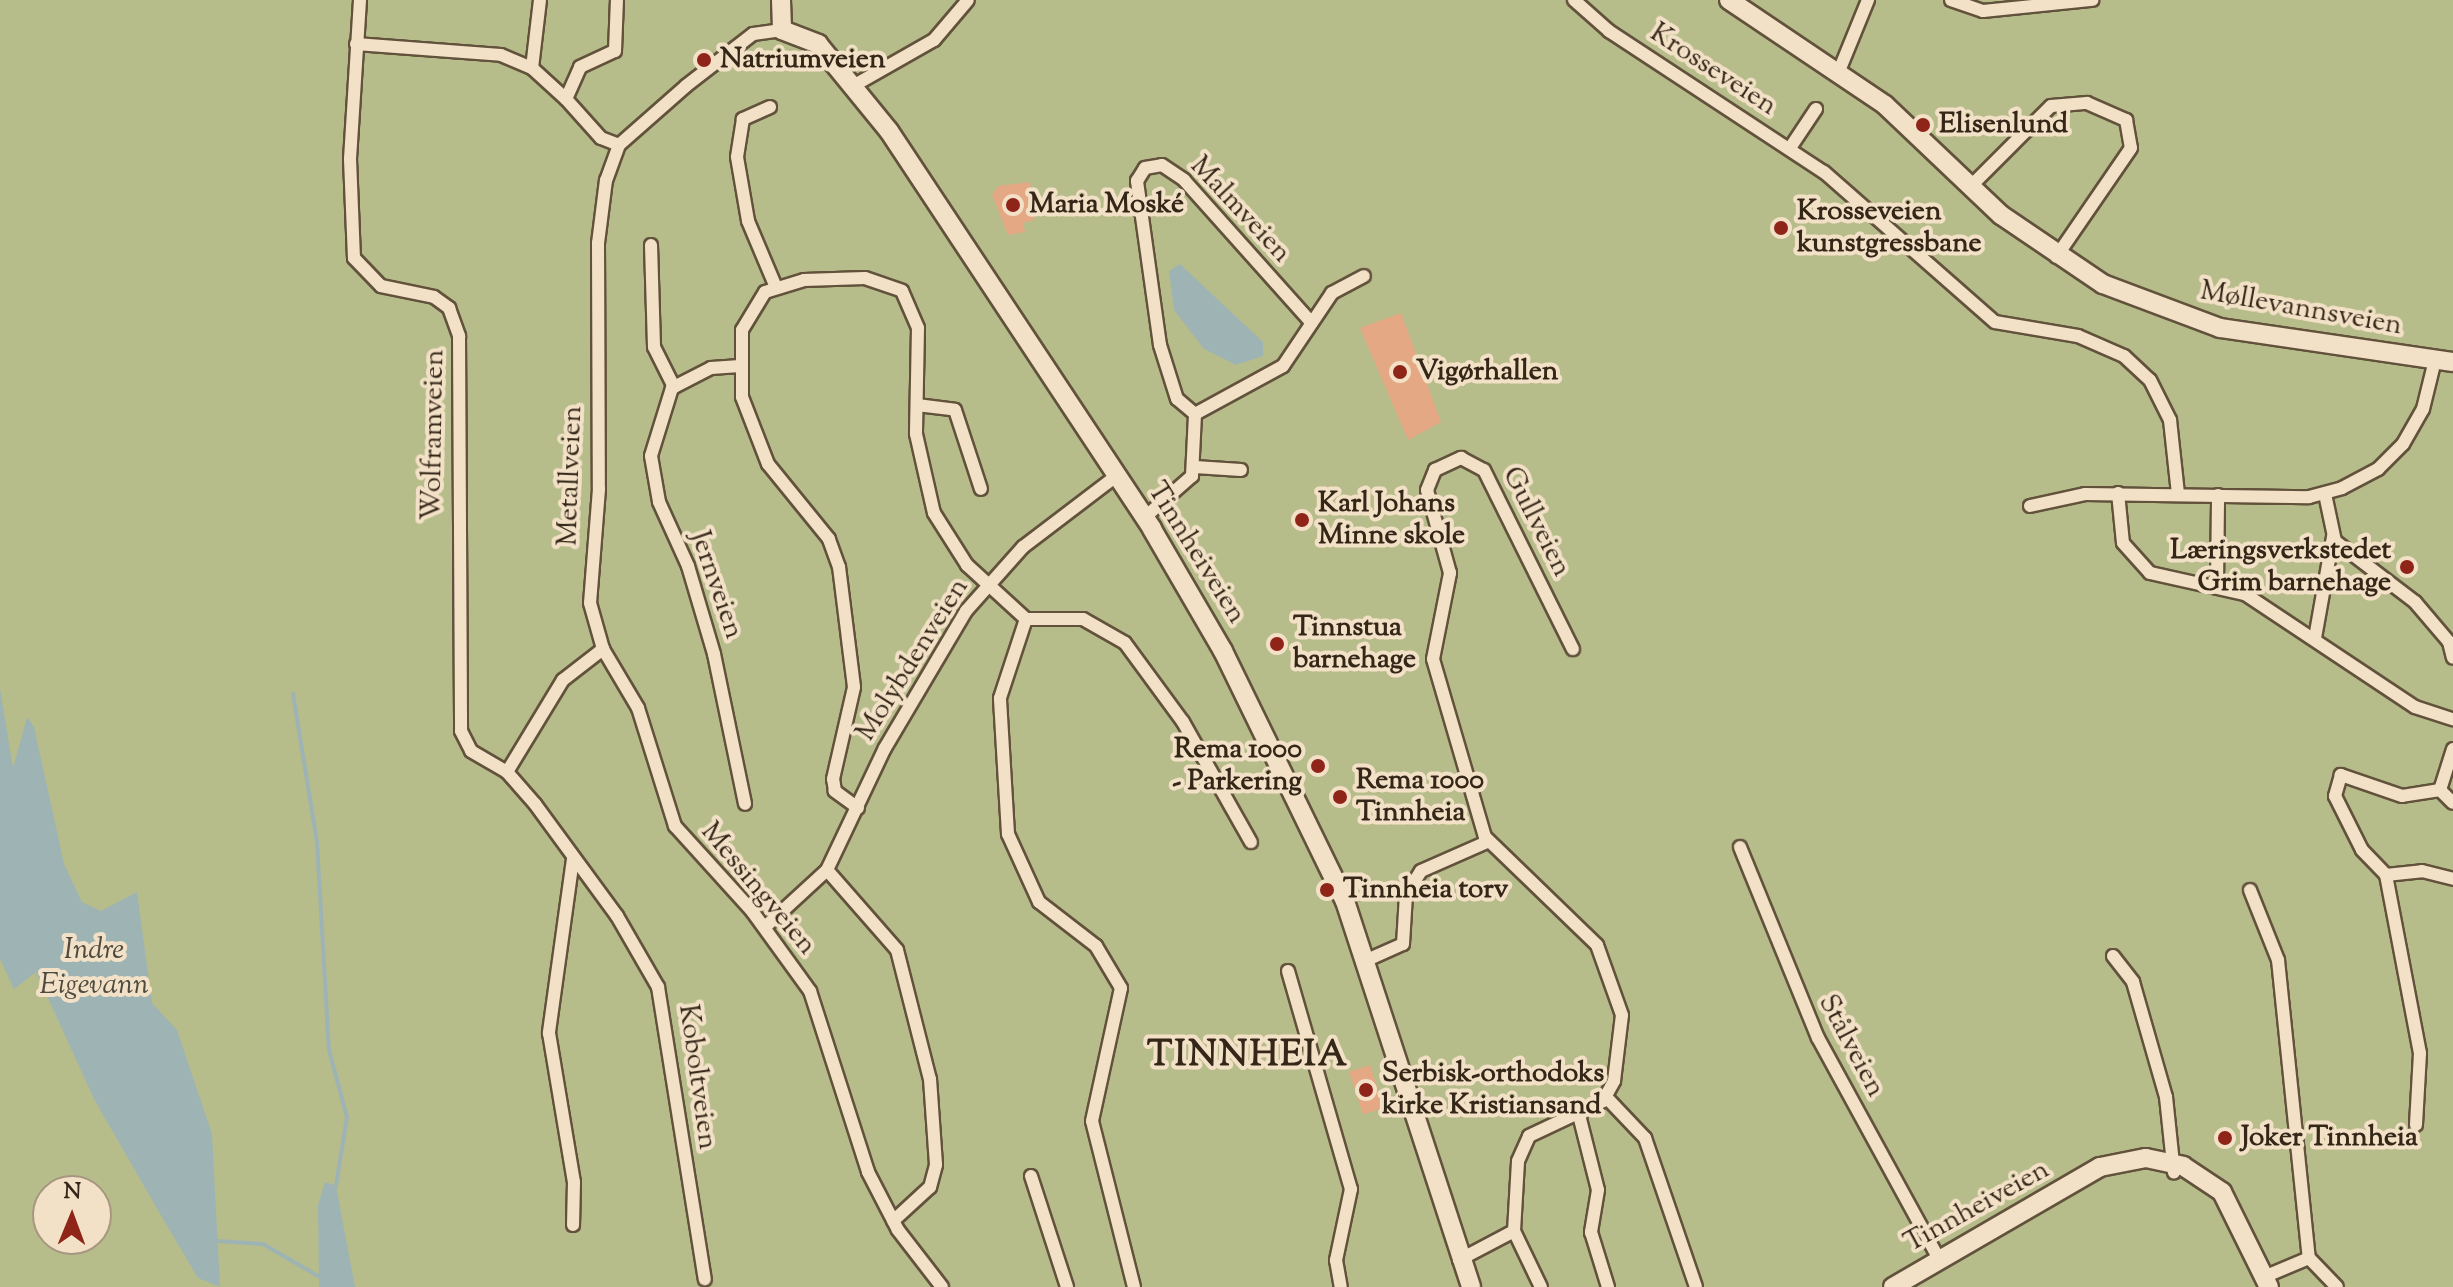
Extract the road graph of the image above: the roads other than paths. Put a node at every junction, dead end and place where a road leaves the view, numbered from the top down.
1 (360, 0) edge
2 (540, 0) edge
3 (617, 0) edge
4 (781, 0) edge
5 (968, 0) edge
6 (1574, 0) edge
7 (1729, 0) edge
8 (1868, 0) edge
9 (1951, 0) edge
10 (2092, 0) edge
11 (2026, 4) edge
12 (782, 30) junction
13 (356, 44) junction
14 (532, 68) junction
15 (1839, 71) junction
16 (853, 86) junction
17 (566, 99) junction
18 (770, 107) dead end
19 (1816, 109) dead end
20 (619, 145) junction
21 (1790, 148) junction
22 (1971, 186) junction
23 (651, 245) dead end
24 (2056, 257) junction
25 (1364, 276) dead end
26 (775, 285) junction
27 (1309, 320) junction
28 (740, 366) junction
29 (2440, 366) edge
30 (674, 387) junction
31 (917, 405) junction
32 (1195, 414) junction
33 (1195, 467) junction
34 (1241, 470) dead end
35 (1115, 477) junction
36 (981, 489) dead end
37 (2118, 493) junction
38 (2178, 494) junction
39 (2325, 494) junction
40 (2218, 495) junction
41 (2030, 506) dead end
42 (1144, 518) junction
43 (2333, 537) junction
44 (2217, 583) junction
45 (987, 585) junction
46 (1026, 619) junction
47 (2315, 638) junction
48 (603, 649) junction
49 (1573, 649) dead end
50 (2453, 658) edge
51 (2453, 719) edge
52 (2453, 749) edge
53 (507, 772) junction
54 (2440, 790) junction
55 (2453, 803) edge
56 (745, 804) dead end
57 (858, 808) junction
58 (1251, 842) dead end
59 (1487, 842) junction
60 (1740, 847) dead end
61 (573, 859) junction
62 (827, 870) junction
63 (2386, 875) junction
64 (2453, 879) edge
65 (2250, 890) dead end
66 (765, 927) junction
67 (2113, 956) dead end
68 (1367, 960) junction
69 (1288, 971) dead end
70 (1606, 1097) junction
71 (1578, 1111) junction
72 (2416, 1125) dead end
73 (2174, 1168) junction
74 (1031, 1176) dead end
75 (893, 1221) junction
76 (573, 1225) dead end
77 (1514, 1231) junction
78 (2309, 1258) junction
79 (1939, 1259) junction
80 (1459, 1260) junction
81 (705, 1279) dead end
82 (2266, 1282) edge
83 (1895, 1286) edge
84 (942, 1287) edge
85 (1067, 1287) edge
86 (1134, 1287) edge
87 (1341, 1287) edge
88 (1463, 1287) edge
89 (1471, 1287) edge
90 (1541, 1287) edge
91 (1608, 1287) edge
92 (1696, 1287) edge
93 (2337, 1287) edge

1 - 13 street, Wolframveien
2 - 14 street
3 - 17 street
4 - 12 street
5 - 16 street
6 - 21 street, Krosseveien
7 - 15 street, Møllevannsveien
8 - 15 street
9 - 11 street
10 - 11 street
12 - 16 street, Tinnheiveien
12 - 20 street
13 - 14 street
13 - 53 street, Wolframveien
14 - 17 street
15 - 22 street, Møllevannsveien
16 - 35 street, Tinnheiveien
17 - 20 street
18 - 26 street
19 - 21 street, Krosseveien
20 - 48 street, Metallveien
21 - 38 street, Krosseveien
22 - 24 street, Møllevannsveien
22 - 24 street
23 - 30 street
24 - 29 street, Møllevannsveien
25 - 27 street
26 - 28 street
26 - 31 street
27 - 32 street
27 - 32 street, Malmveien
28 - 30 street
28 - 57 street
29 - 39 street
30 - 56 street, Jernveien
31 - 36 street
31 - 45 street
32 - 33 street
33 - 34 street
33 - 42 street
35 - 42 street, Tinnheiveien
35 - 45 street, Molybdenveien
37 - 38 street
37 - 41 street
37 - 44 street
38 - 40 street
39 - 40 street
39 - 43 street
40 - 44 street
42 - 68 street, Tinnheiveien
43 - 47 street
43 - 50 street
44 - 47 street
45 - 46 street
45 - 57 street, Molybdenveien
46 - 58 street
46 - 86 street
47 - 51 street
48 - 53 street
48 - 66 street, Messingveien
49 - 59 street, Gullveien
52 - 54 street
53 - 61 street, Koboltveien
54 - 55 street
54 - 63 street
57 - 62 street, Molybdenveien
59 - 68 street
59 - 70 street
60 - 79 street, Stålveien
61 - 76 street
61 - 81 street, Koboltveien
62 - 66 street, Molybdenveien
62 - 75 street
63 - 64 street
63 - 72 street
65 - 78 street
66 - 75 street, Messingveien
67 - 73 street
68 - 80 street, Tinnheiveien
69 - 87 street
70 - 71 street
70 - 92 street
71 - 77 street
71 - 91 street
73 - 79 street, Tinnheiveien
73 - 82 street, Tinnheiveien
74 - 85 street
75 - 84 street, Messingveien
77 - 80 street
77 - 90 street
78 - 82 street
78 - 93 street
79 - 83 street, Tinnheiveien
80 - 88 street, Tinnheiveien
80 - 89 street, Tinnheiveien

